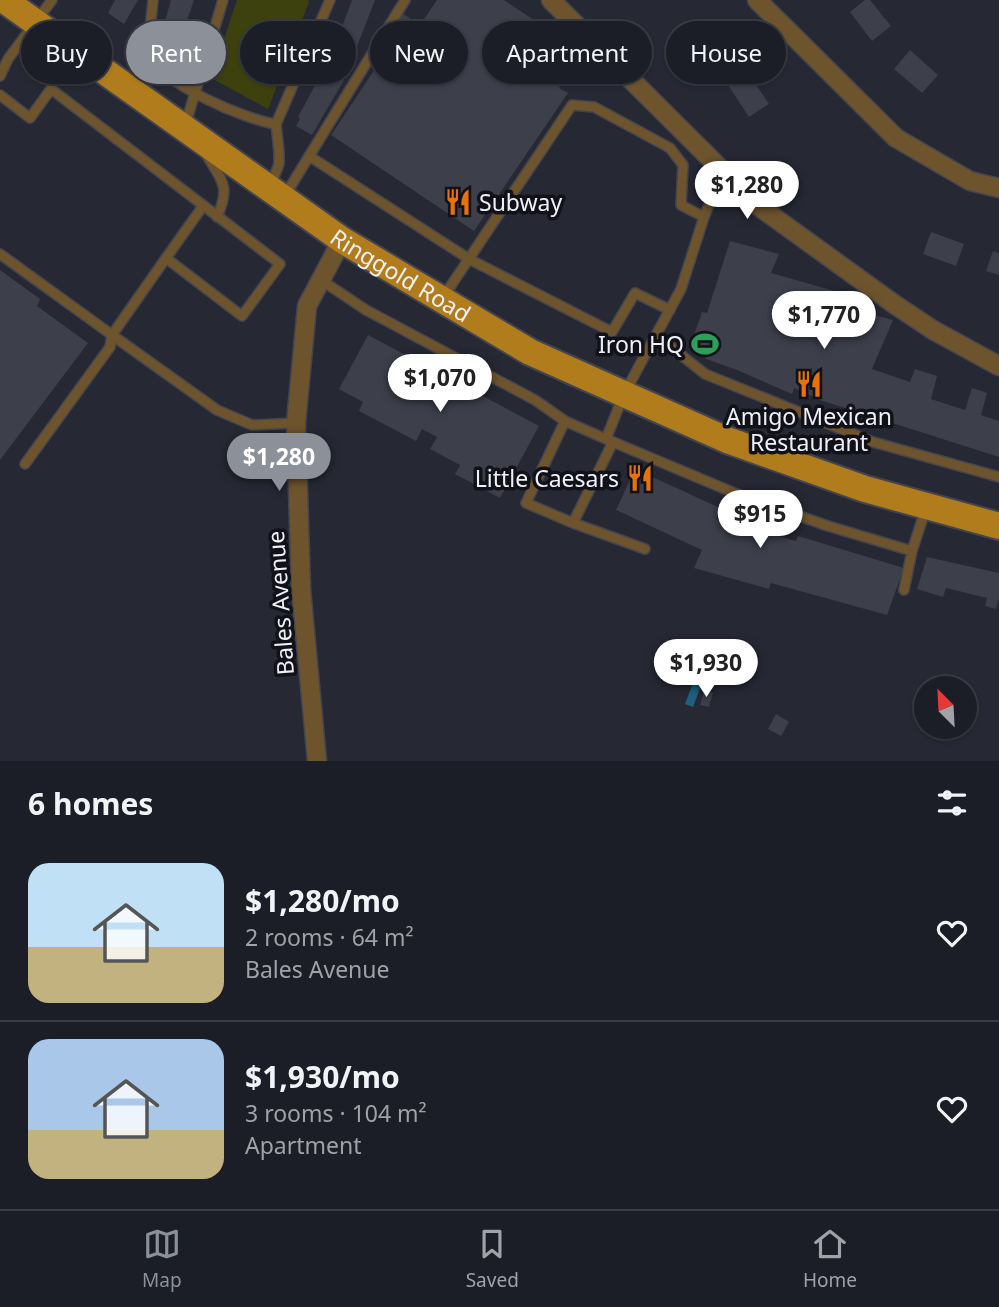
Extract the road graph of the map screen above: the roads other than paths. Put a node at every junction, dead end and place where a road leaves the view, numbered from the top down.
1 (4, 0) edge
2 (52, 0) edge
3 (153, 0) edge
4 (223, 0) edge
5 (330, 0) edge
6 (404, 0) edge
7 (551, 0) edge
8 (757, 0) edge
9 (33, 21) edge
10 (37, 21) edge
11 (21, 42) edge
12 (0, 76) edge
13 (112, 77) edge
14 (195, 92) junction
15 (0, 95) edge
16 (275, 124) junction
17 (189, 131) junction
18 (309, 156) junction
19 (727, 174) junction
20 (999, 188) edge
21 (276, 193) junction
22 (203, 206) junction
23 (704, 217) junction
24 (220, 219) junction
25 (216, 232) dead end
26 (244, 237) junction
27 (342, 240) junction
28 (237, 247) dead end
29 (0, 254) edge
30 (166, 258) junction
31 (469, 259) junction
32 (321, 280) junction
33 (441, 301) junction
34 (670, 310) junction
35 (112, 335) junction
36 (656, 335) junction
37 (999, 366) edge
38 (624, 394) junction
39 (565, 421) junction
40 (296, 423) junction
41 (609, 440) junction
42 (25, 464) dead end
43 (999, 477) edge
44 (927, 506) junction
45 (573, 523) junction
46 (999, 526) edge
47 (645, 549) dead end
48 (912, 551) junction
49 (904, 590) dead end
50 (317, 761) edge

1 - 9 main road, Ringgold Road
2 - 10 lane
3 - 14 lane
4 - 14 lane
5 - 16 lane
6 - 18 lane
7 - 19 street
8 - 20 street
11 - 12 lane
13 - 17 main road, Ringgold Road
14 - 16 lane
14 - 17 lane
15 - 22 lane
16 - 21 lane
17 - 21 main road, Ringgold Road
17 - 24 lane
18 - 21 lane
18 - 31 lane
19 - 23 lane
19 - 37 street
21 - 27 main road, Ringgold Road
22 - 24 lane
22 - 30 lane
23 - 31 lane
23 - 34 lane
24 - 25 lane
24 - 26 lane
26 - 28 lane
26 - 30 lane
27 - 32 street, Bales Avenue
27 - 33 main road, Ringgold Road
29 - 35 lane
30 - 35 lane
31 - 33 lane
31 - 34 lane
32 - 39 lane
32 - 40 street, Bales Avenue
33 - 38 main road, Ringgold Road
34 - 36 lane
35 - 40 lane
35 - 42 lane
36 - 38 lane
36 - 43 lane
38 - 41 lane
38 - 44 main road, Ringgold Road
39 - 41 lane
39 - 45 lane
40 - 50 street, Bales Avenue
41 - 45 lane
41 - 48 lane
44 - 46 main road, Ringgold Road
44 - 48 lane
45 - 47 lane
48 - 49 lane

